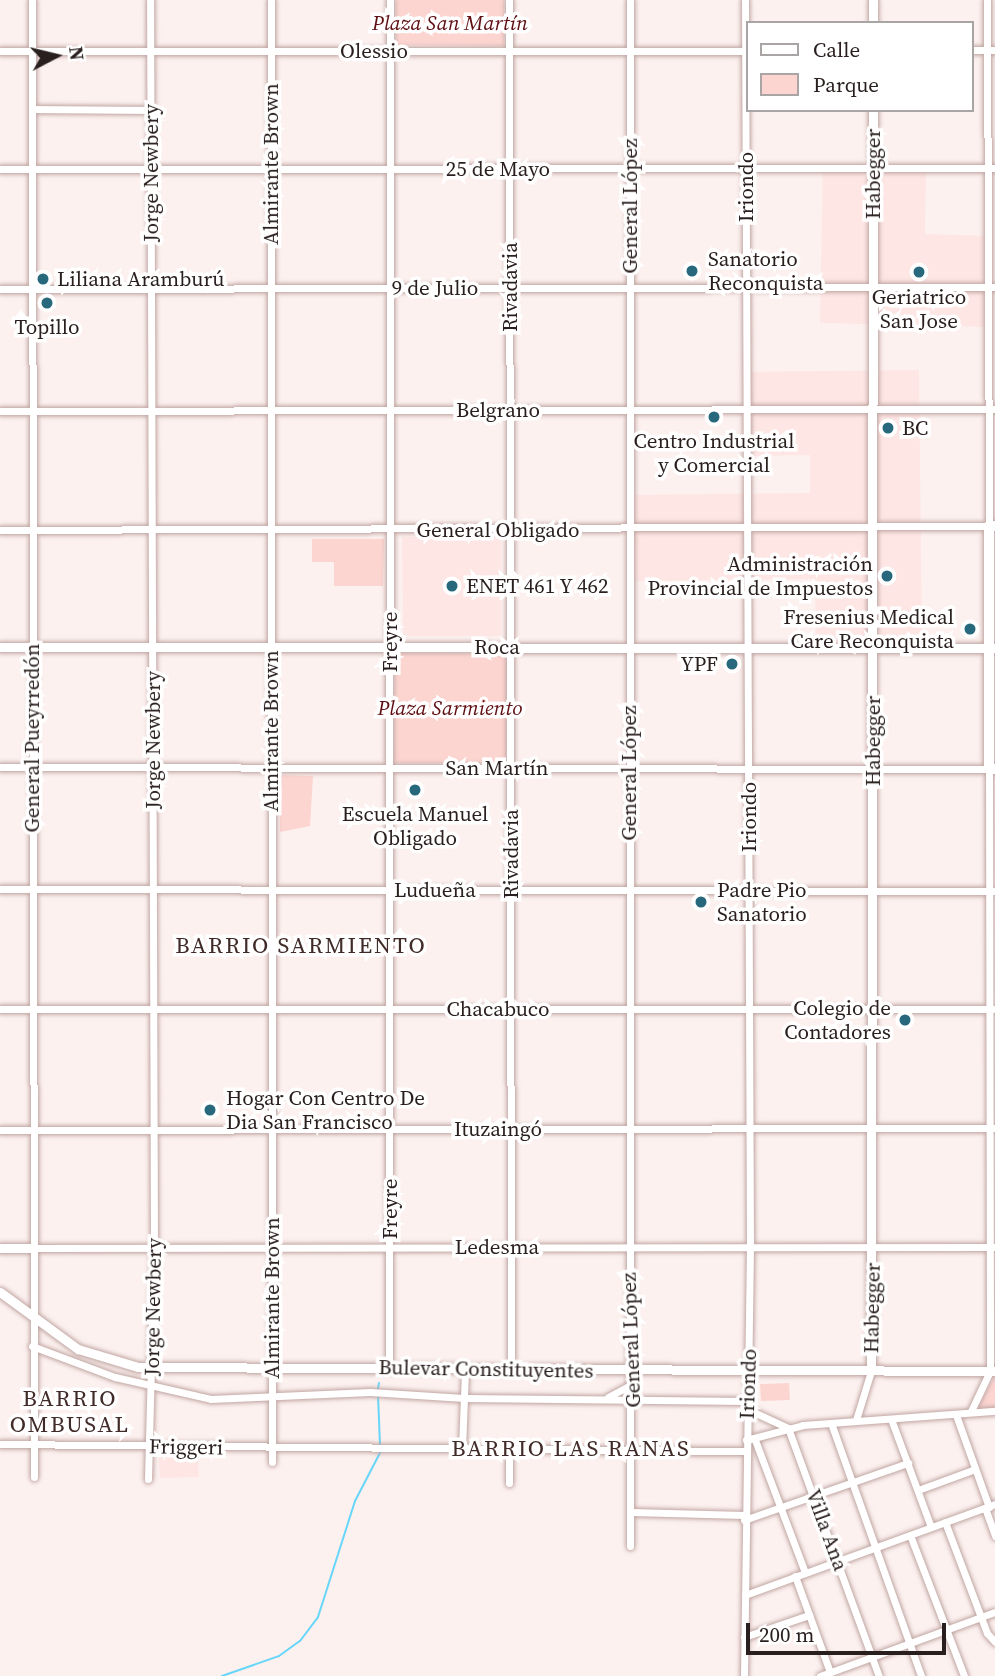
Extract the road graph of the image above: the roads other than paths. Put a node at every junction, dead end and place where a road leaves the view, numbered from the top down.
1 (32, 0) edge
2 (150, 0) edge
3 (271, 0) edge
4 (390, 0) edge
5 (509, 0) edge
6 (631, 0) edge
7 (745, 0) edge
8 (873, 0) edge
9 (987, 0) edge
10 (873, 21) edge
11 (746, 26) edge
12 (991, 50) edge
13 (0, 51) edge
14 (32, 51) junction
15 (150, 51) junction
16 (271, 51) junction
17 (390, 51) junction
18 (509, 51) junction
19 (630, 51) junction
20 (746, 51) edge
21 (32, 109) junction
22 (151, 110) junction
23 (747, 112) edge
24 (873, 112) edge
25 (0, 169) edge
26 (32, 169) junction
27 (151, 169) junction
28 (271, 169) junction
29 (391, 169) junction
30 (510, 169) junction
31 (631, 169) junction
32 (747, 169) junction
33 (873, 169) junction
34 (992, 169) edge
35 (746, 286) junction
36 (873, 287) junction
37 (991, 287) edge
38 (271, 288) junction
39 (390, 288) junction
40 (510, 288) junction
41 (630, 288) junction
42 (0, 289) edge
43 (32, 289) junction
44 (151, 289) junction
45 (747, 409) junction
46 (873, 409) junction
47 (992, 409) edge
48 (391, 410) junction
49 (510, 410) junction
50 (630, 410) junction
51 (0, 411) edge
52 (32, 411) junction
53 (152, 411) junction
54 (271, 411) junction
55 (992, 526) edge
56 (873, 528) junction
57 (32, 529) junction
58 (152, 529) junction
59 (271, 529) junction
60 (0, 530) edge
61 (390, 530) junction
62 (510, 530) junction
63 (630, 530) junction
64 (747, 530) junction
65 (153, 647) junction
66 (271, 647) junction
67 (391, 647) junction
68 (0, 648) edge
69 (32, 648) junction
70 (511, 648) junction
71 (630, 648) junction
72 (748, 648) junction
73 (874, 648) junction
74 (992, 648) edge
75 (0, 767) edge
76 (32, 767) junction
77 (153, 768) junction
78 (271, 768) junction
79 (390, 768) junction
80 (511, 768) junction
81 (629, 768) junction
82 (749, 769) junction
83 (873, 769) junction
84 (992, 769) edge
85 (0, 889) edge
86 (31, 889) junction
87 (153, 889) junction
88 (271, 890) junction
89 (389, 890) junction
90 (511, 890) junction
91 (629, 890) junction
92 (748, 890) junction
93 (873, 891) junction
94 (993, 891) edge
95 (749, 1008) junction
96 (0, 1009) edge
97 (31, 1009) junction
98 (153, 1009) junction
99 (270, 1009) junction
100 (389, 1009) junction
101 (511, 1009) junction
102 (628, 1009) junction
103 (873, 1009) junction
104 (993, 1009) edge
105 (750, 1128) junction
106 (994, 1128) edge
107 (512, 1129) junction
108 (629, 1129) junction
109 (874, 1129) junction
110 (0, 1130) edge
111 (32, 1130) junction
112 (154, 1130) junction
113 (271, 1130) junction
114 (390, 1130) junction
115 (154, 1247) junction
116 (271, 1247) junction
117 (390, 1247) junction
118 (512, 1247) junction
119 (628, 1247) junction
120 (750, 1247) junction
121 (873, 1247) junction
122 (993, 1247) edge
123 (0, 1248) edge
124 (32, 1248) junction
125 (0, 1292) edge
126 (32, 1319) junction
127 (32, 1346) junction
128 (272, 1367) junction
129 (153, 1368) junction
130 (389, 1368) junction
131 (630, 1370) junction
132 (465, 1371) junction
133 (871, 1371) junction
134 (993, 1371) edge
135 (511, 1372) junction
136 (749, 1374) junction
137 (632, 1384) junction
138 (151, 1387) junction
139 (272, 1397) junction
140 (464, 1398) junction
141 (597, 1399) junction
142 (633, 1400) junction
143 (747, 1405) junction
144 (971, 1411) junction
145 (995, 1411) edge
146 (956, 1415) junction
147 (891, 1419) junction
148 (856, 1420) junction
149 (831, 1423) junction
150 (788, 1429) junction
151 (746, 1440) junction
152 (755, 1440) junction
153 (0, 1444) edge
154 (33, 1444) junction
155 (146, 1446) junction
156 (272, 1448) junction
157 (462, 1449) junction
158 (509, 1451) junction
159 (632, 1451) junction
160 (745, 1451) junction
161 (272, 1462) dead end
162 (908, 1463) junction
163 (975, 1469) junction
164 (34, 1477) dead end
165 (148, 1479) dead end
166 (853, 1482) junction
167 (509, 1483) dead end
168 (918, 1490) junction
169 (815, 1495) junction
170 (990, 1506) edge
171 (781, 1508) junction
172 (631, 1512) junction
173 (744, 1517) junction
174 (945, 1522) junction
175 (931, 1527) junction
176 (910, 1535) junction
177 (995, 1536) edge
178 (630, 1546) dead end
179 (875, 1548) junction
180 (838, 1561) junction
181 (805, 1573) junction
182 (795, 1576) junction
183 (745, 1595) junction
184 (995, 1612) edge
185 (809, 1615) junction
186 (981, 1618) junction
187 (945, 1631) junction
188 (744, 1637) junction
189 (995, 1642) edge
190 (909, 1644) junction
191 (872, 1657) junction
192 (830, 1672) junction
193 (744, 1676) edge
194 (820, 1676) edge
195 (878, 1676) edge
196 (921, 1676) edge
197 (964, 1676) edge

1 - 14 street, General Pueyrredón
2 - 15 street, Jorge Newbery
3 - 16 street, Almirante Brown
4 - 17 street, Freyre
5 - 18 street, Rivadavia
6 - 19 street, General López
7 - 11 street, Iriondo
8 - 10 street
9 - 12 street
12 - 34 street
13 - 14 street, Olessio
14 - 15 street, Olessio
14 - 21 street, General Pueyrredón
15 - 16 street, Olessio
15 - 22 street, Jorge Newbery
16 - 17 street, Olessio
16 - 28 street, Almirante Brown
17 - 18 street, Olessio
17 - 29 street, Freyre
18 - 19 street, Olessio
18 - 30 street, Rivadavia
19 - 20 street, Olessio
19 - 31 street, General López
21 - 22 street
21 - 26 street, General Pueyrredón
22 - 27 street, Jorge Newbery
23 - 32 street, Iriondo
24 - 33 street, Habegger
25 - 26 street, 25 de Mayo
26 - 27 street, 25 de Mayo
26 - 43 street, General Pueyrredón
27 - 28 street, 25 de Mayo
27 - 44 street, Jorge Newbery
28 - 29 street, 25 de Mayo
28 - 38 street, Almirante Brown
29 - 30 street, 25 de Mayo
29 - 39 street, Freyre
30 - 31 street, 25 de Mayo
30 - 40 street, Rivadavia
31 - 32 street, 25 de Mayo
31 - 41 street, General López
32 - 33 street, 25 de Mayo
32 - 35 street, Iriondo
33 - 34 street, 25 de Mayo
33 - 36 street, Habegger
34 - 37 street
35 - 36 street, 9 de Julio
35 - 41 street, 9 de Julio
35 - 45 street, Iriondo
36 - 37 street, 9 de Julio
36 - 46 street, Habegger
37 - 47 street
38 - 39 street, 9 de Julio
38 - 44 street, 9 de Julio
38 - 54 street, Almirante Brown
39 - 40 street, 9 de Julio
39 - 48 street, Freyre
40 - 41 street, 9 de Julio
40 - 49 street, Rivadavia
41 - 50 street, General López
42 - 43 street, 9 de Julio
43 - 44 street, 9 de Julio
43 - 52 street, General Pueyrredón
44 - 53 street, Jorge Newbery
45 - 46 street, Belgrano
45 - 50 street, Belgrano
45 - 64 street, Iriondo
46 - 47 street, Belgrano
46 - 56 street, Habegger
47 - 55 street
48 - 49 street, Belgrano
48 - 54 street, Belgrano
48 - 61 street, Freyre
49 - 50 street, Belgrano
49 - 62 street, Rivadavia
50 - 63 street, General López
51 - 52 street, Belgrano
52 - 53 street, Belgrano
52 - 57 street, General Pueyrredón
53 - 54 street, Belgrano
53 - 58 street, Jorge Newbery
54 - 59 street, Almirante Brown
55 - 56 street, General Obligado
55 - 74 main road
56 - 64 street, General Obligado
56 - 73 street, Habegger
57 - 58 street, General Obligado
57 - 60 street, General Obligado
57 - 69 street, General Pueyrredón
58 - 59 street, General Obligado
58 - 65 street, Jorge Newbery
59 - 61 street, General Obligado
59 - 66 street, Almirante Brown
61 - 62 street, General Obligado
61 - 67 street, Freyre
62 - 63 street, General Obligado
62 - 70 street, Rivadavia
63 - 64 street, General Obligado
63 - 71 street, General López
64 - 72 street, Iriondo
65 - 66 street, Roca
65 - 69 street, Roca
65 - 77 street, Jorge Newbery
66 - 67 street, Roca
66 - 78 street, Almirante Brown
67 - 70 street, Roca
67 - 79 street, Freyre
68 - 69 street, Roca
69 - 76 street, General Pueyrredón
70 - 71 street, Roca
70 - 80 street, Rivadavia
71 - 72 street, Roca
71 - 81 street, General López
72 - 73 street, Roca
72 - 82 street, Iriondo
73 - 74 street, Roca
73 - 83 street, Habegger
74 - 84 main road
75 - 76 street, San Martín
76 - 77 street, San Martín
76 - 86 street, General Pueyrredón
77 - 78 street, San Martín
77 - 87 street, Jorge Newbery
78 - 79 street, San Martín
78 - 88 street, Almirante Brown
79 - 80 street, San Martín
79 - 89 street, Freyre
80 - 81 street, San Martín
80 - 90 street, Rivadavia
81 - 82 street, San Martín
81 - 91 street, General López
82 - 83 street, San Martín
82 - 92 street, Iriondo
83 - 84 street, San Martín
83 - 93 street, Habegger
84 - 94 street
85 - 86 street, Ludueña
86 - 87 street, Ludueña
86 - 97 street, General Pueyrredón
87 - 88 street, Ludueña
87 - 98 street, Jorge Newbery
88 - 89 street, Ludueña
88 - 99 street, Almirante Brown
89 - 90 street, Ludueña
89 - 100 street, Freyre
90 - 91 street, Ludueña
90 - 101 street, Rivadavia
91 - 92 street, Ludueña
91 - 102 street, General López
92 - 93 street, Ludueña
92 - 95 street, Iriondo
93 - 94 street, Ludueña
93 - 103 street, Habegger
94 - 104 street
95 - 102 street, Chacabuco
95 - 103 street, Chacabuco
95 - 105 street, Iriondo
96 - 97 street, Chacabuco
97 - 98 street, Chacabuco
97 - 111 street, General Pueyrredón
98 - 99 street, Chacabuco
98 - 112 street, Jorge Newbery
99 - 100 street, Chacabuco
99 - 113 street, Almirante Brown
100 - 101 street, Chacabuco
100 - 114 street, Freyre
101 - 102 street, Chacabuco
101 - 107 street, Rivadavia
102 - 108 street, General López
103 - 104 street, Chacabuco
103 - 109 street, Habegger
104 - 106 street
105 - 108 street, Ituzaingó
105 - 109 street, Ituzaingó
105 - 120 street, Iriondo
106 - 109 street, Ituzaingó
106 - 122 street
107 - 108 street, Ituzaingó
107 - 114 street, Ituzaingó
107 - 118 street, Rivadavia
108 - 119 street, General López
109 - 121 street, Habegger
110 - 111 street, Ituzaingó
111 - 112 street, Ituzaingó
111 - 124 street, General Pueyrredón
112 - 113 street, Ituzaingó
112 - 115 street, Jorge Newbery
113 - 114 street, Ituzaingó
113 - 116 street, Almirante Brown
114 - 117 street, Freyre
115 - 116 street, Ledesma
115 - 124 street, Ledesma
115 - 129 street, Jorge Newbery
116 - 117 street, Ledesma
116 - 128 street, Almirante Brown
117 - 118 street, Ledesma
117 - 130 street, Freyre
118 - 119 street, Ledesma
118 - 135 street, Rivadavia
119 - 120 street, Ledesma
119 - 131 street, General López
120 - 121 street, Ledesma
120 - 136 street, Iriondo
121 - 122 street, Ledesma
121 - 133 street, Habegger
122 - 134 street
123 - 124 street, Ledesma
124 - 126 street, General Pueyrredón
125 - 126 street, Bulevar Constituyentes
126 - 127 street, General Pueyrredón
126 - 129 street, Bulevar Constituyentes
127 - 138 street
127 - 154 street, General Pueyrredón
128 - 129 street, Bulevar Constituyentes
128 - 130 street, Bulevar Constituyentes
128 - 139 street, Almirante Brown
129 - 138 street, Jorge Newbery
130 - 132 street, Bulevar Constituyentes
131 - 135 street, Bulevar Constituyentes
131 - 136 street, Bulevar Constituyentes
131 - 137 street, General López
132 - 135 street, Bulevar Constituyentes
132 - 140 street
133 - 134 street, Bulevar Constituyentes
133 - 136 street, Bulevar Constituyentes
133 - 148 street
134 - 144 street
136 - 143 street, Iriondo
137 - 141 street
137 - 142 street, General López
138 - 139 street
138 - 155 street, Jorge Newbery
139 - 140 street
139 - 156 street, Almirante Brown
140 - 141 street
140 - 157 street
141 - 142 street
142 - 143 street
142 - 159 street, General López
143 - 150 street
143 - 151 street, Iriondo
144 - 145 street
144 - 146 street
146 - 147 street
146 - 163 street
147 - 148 street
147 - 162 street
148 - 149 street
149 - 150 street
149 - 166 street
150 - 152 street
150 - 169 street, Villa Ana
151 - 152 street
151 - 160 street, Iriondo
152 - 171 street
153 - 154 street, Friggeri
154 - 155 street, Friggeri
154 - 164 street, General Pueyrredón
155 - 156 street, Friggeri
155 - 165 street, Jorge Newbery
156 - 157 street, Friggeri
156 - 161 street, Almirante Brown
157 - 158 street
158 - 159 street
158 - 167 street
159 - 160 street
159 - 172 street, General López
160 - 173 street, Iriondo
162 - 166 street
162 - 168 street
163 - 168 street
163 - 170 street
166 - 169 street
166 - 179 street
168 - 175 street
169 - 171 street
169 - 180 street, Villa Ana
170 - 174 street
170 - 177 street
171 - 173 street
171 - 181 street
172 - 173 street
172 - 178 street, General López
173 - 183 street, Iriondo
174 - 175 street
174 - 186 street
175 - 176 street
176 - 179 street
176 - 187 street
179 - 180 street
179 - 190 street
180 - 181 street
180 - 191 street, Villa Ana
181 - 182 street
182 - 183 street
182 - 185 street
183 - 188 street, Iriondo
184 - 186 street
185 - 188 street
185 - 192 street
186 - 187 street
186 - 189 street
187 - 190 street
187 - 197 street
188 - 193 street, Iriondo
190 - 191 street
190 - 196 street
191 - 192 street
191 - 195 street, Villa Ana
192 - 194 street

